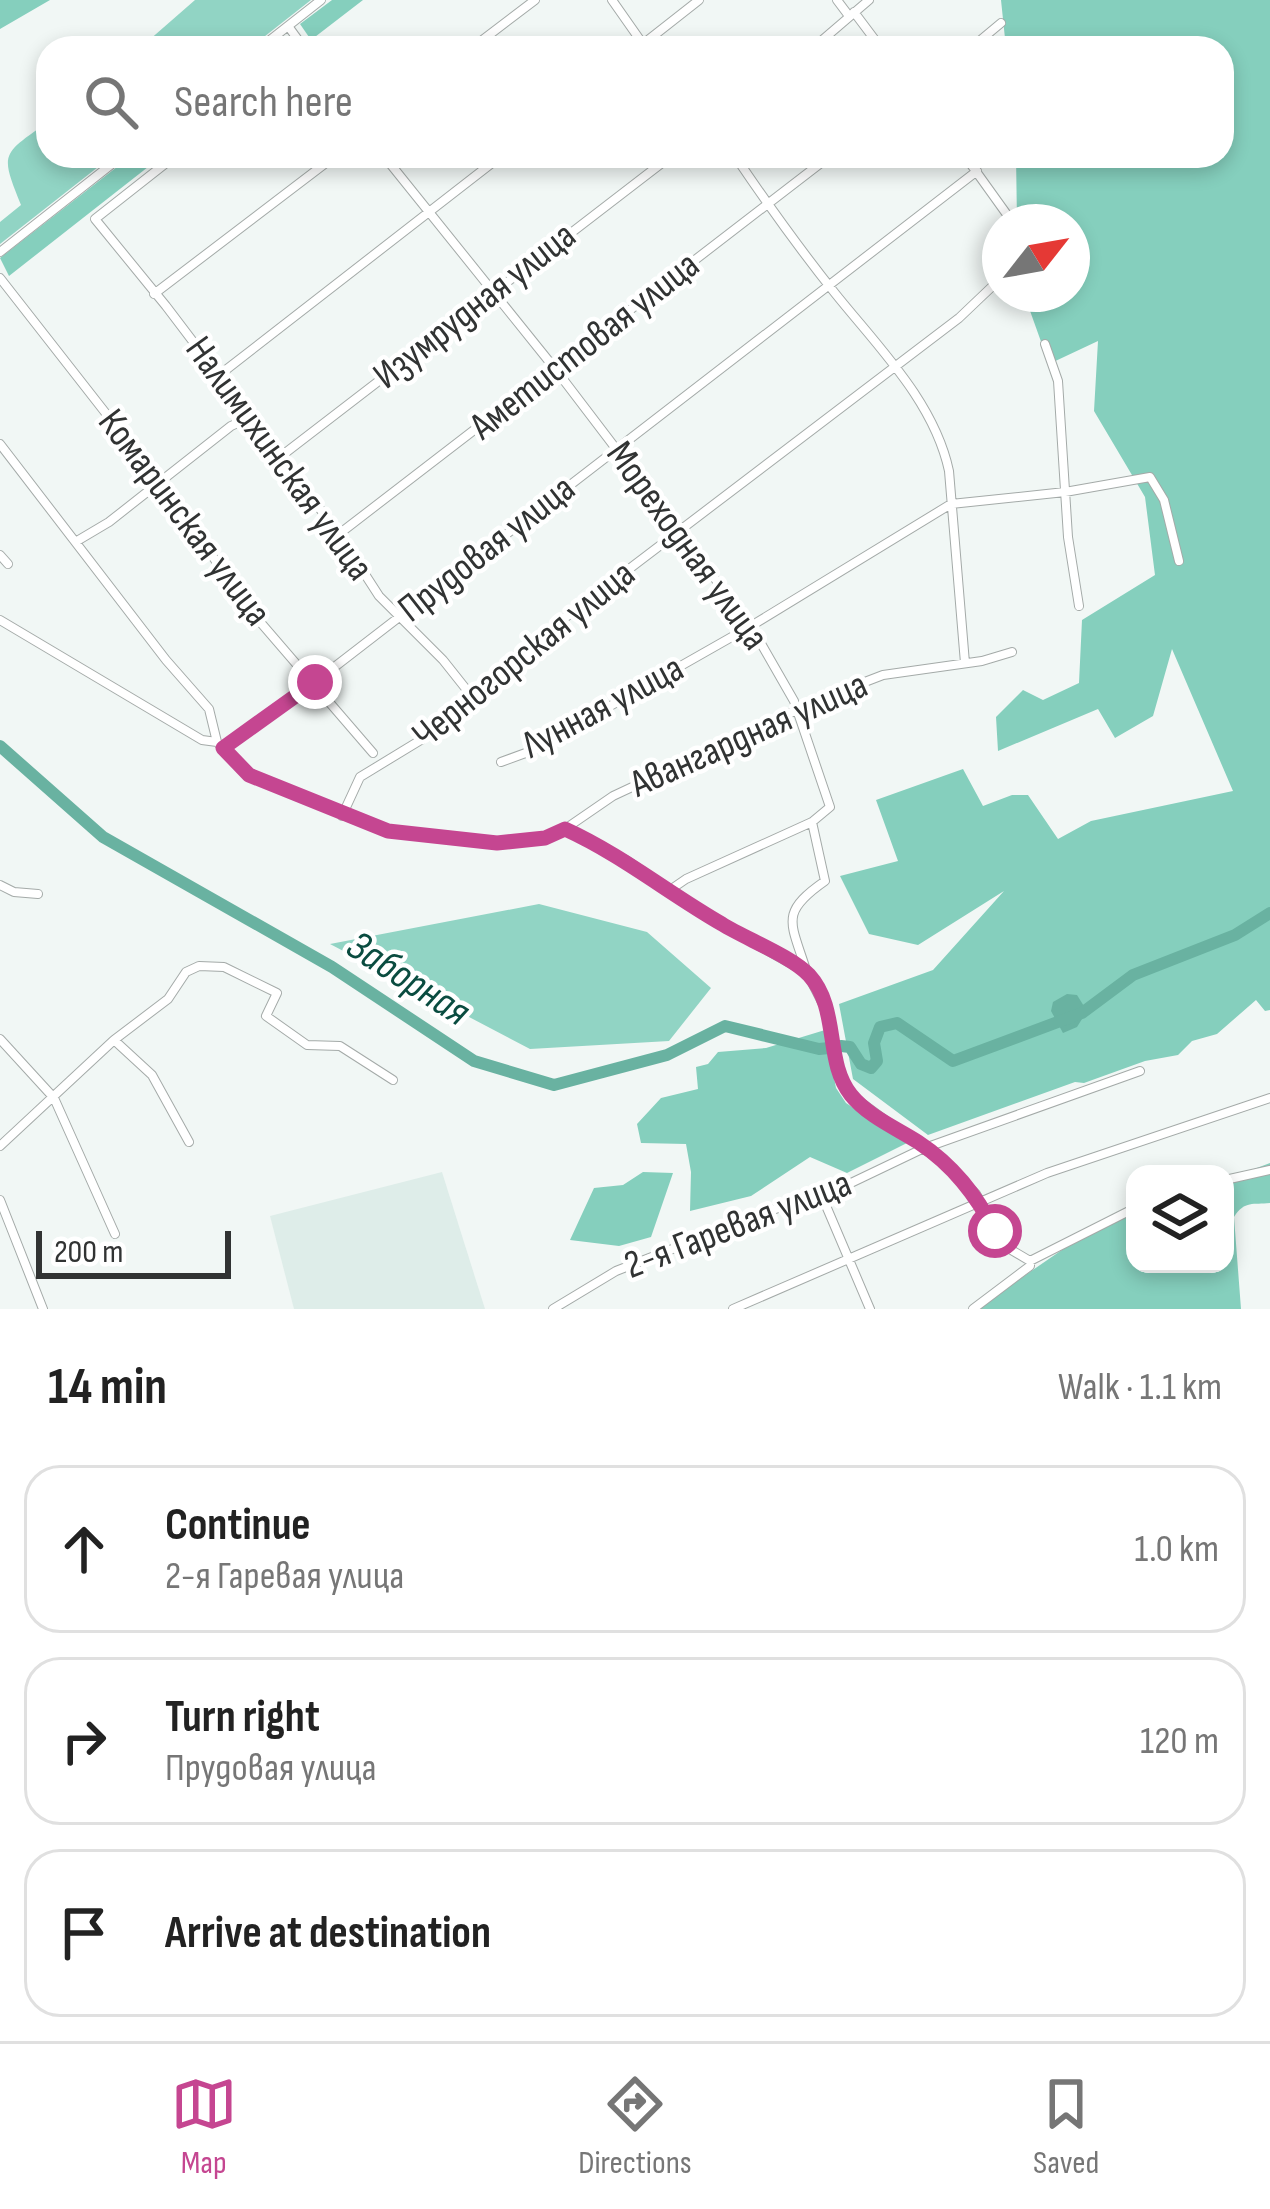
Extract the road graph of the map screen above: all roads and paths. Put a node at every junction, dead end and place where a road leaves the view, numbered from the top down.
1 (321, 0) edge
2 (535, 0) edge
3 (612, 0) edge
4 (699, 0) edge
5 (837, 0) edge
6 (868, 0) edge
7 (851, 14) junction
8 (1001, 23) dead end
9 (288, 26) junction
10 (275, 36) edge
11 (295, 36) edge
12 (488, 36) edge
13 (635, 36) edge
14 (655, 36) edge
15 (826, 36) edge
16 (870, 36) edge
17 (985, 36) edge
18 (107, 168) edge
19 (160, 168) edge
20 (319, 168) edge
21 (394, 168) edge
22 (486, 168) edge
23 (655, 168) edge
24 (742, 168) edge
25 (814, 168) edge
26 (975, 168) edge
27 (977, 171) junction
28 (767, 204) junction
29 (1000, 204) edge
30 (430, 213) junction
31 (0, 252) edge
32 (0, 278) edge
33 (830, 286) junction
34 (493, 290) junction
35 (154, 294) junction
36 (982, 298) edge
37 (1045, 344) dead end
38 (894, 365) junction
39 (556, 370) junction
40 (218, 376) junction
41 (249, 418) junction
42 (1, 446) edge
43 (616, 450) junction
44 (280, 457) junction
45 (158, 483) junction
46 (1065, 492) junction
47 (951, 504) junction
48 (679, 529) junction
49 (338, 534) junction
50 (77, 541) junction
51 (0, 555) edge
52 (1179, 561) dead end
53 (8, 564) dead end
54 (1079, 606) dead end
55 (399, 618) junction
56 (0, 620) edge
57 (751, 626) junction
58 (1012, 652) dead end
59 (965, 663) junction
60 (315, 682) junction
61 (470, 694) junction
62 (797, 713) junction
63 (220, 745) junction
64 (373, 753) dead end
65 (502, 762) dead end
66 (343, 816) junction
67 (812, 822) junction
68 (565, 829) junction
69 (0, 885) edge
70 (670, 890) junction
71 (38, 894) dead end
72 (807, 973) junction
73 (0, 1039) edge
74 (114, 1040) junction
75 (1140, 1070) dead end
76 (393, 1080) dead end
77 (1270, 1097) edge
78 (54, 1098) junction
79 (188, 1142) dead end
80 (0, 1146) edge
81 (926, 1148) junction
82 (1270, 1170) edge
83 (1234, 1178) edge
84 (821, 1194) junction
85 (0, 1200) edge
86 (980, 1203) junction
87 (1126, 1213) edge
88 (115, 1234) dead end
89 (847, 1260) junction
90 (1030, 1261) junction
91 (44, 1309) edge
92 (553, 1309) edge
93 (734, 1309) edge
94 (870, 1309) edge
95 (973, 1309) edge

1 - 9 street
2 - 12 street
3 - 13 street
4 - 14 street
5 - 7 street
6 - 7 street
7 - 15 street
7 - 16 street
8 - 17 street
9 - 10 street
9 - 11 street
18 - 31 street
19 - 35 street, Налимихинская улица
20 - 35 street
21 - 30 street, Мореходная улица
22 - 30 street
23 - 34 street, Изумрудная улица
24 - 28 street
25 - 28 street, Аметистовая улица
26 - 27 street
27 - 29 street
27 - 33 street, Прудовая улица
28 - 33 street
28 - 39 street, Аметистовая улица
30 - 34 street, Мореходная улица
30 - 40 street
32 - 45 street, Комаринская улица
33 - 38 street
33 - 43 street, Прудовая улица
34 - 39 street, Мореходная улица
34 - 44 street, Изумрудная улица
35 - 40 street, Налимихинская улица
36 - 38 street, Черногорская улица
37 - 46 street
38 - 47 street
38 - 48 street, Черногорская улица
39 - 43 street, Мореходная улица
39 - 49 street, Аметистовая улица
40 - 41 street, Налимихинская улица
41 - 44 street, Налимихинская улица
41 - 45 street
42 - 50 street
43 - 48 street, Мореходная улица
43 - 55 street, Прудовая улица
44 - 49 street, Налимихинская улица
45 - 50 street
45 - 60 street, Комаринская улица
46 - 47 street
46 - 52 street
46 - 54 street
47 - 57 street, Лунная улица
47 - 59 street
48 - 57 street, Мореходная улица
48 - 61 street, Черногорская улица
49 - 55 street, Налимихинская улица
50 - 63 street
51 - 53 street
55 - 60 street, Прудовая улица
55 - 61 street, Налимихинская улица
56 - 63 street
57 - 62 street, Мореходная улица
57 - 65 street, Лунная улица
58 - 59 street, Авангардная улица
59 - 62 street, Авангардная улица
60 - 63 street, Прудовая улица
60 - 64 street, Комаринская улица
61 - 66 street, Черногорская улица
62 - 67 street, Мореходная улица
62 - 68 street, Авангардная улица
63 - 66 street
66 - 68 street
67 - 70 street
67 - 72 street, Мореходная улица
68 - 70 street
69 - 71 street
70 - 72 street
72 - 81 street, 2-я Гаревая улица
73 - 78 street
74 - 76 street
74 - 78 street
74 - 79 street
75 - 81 street
77 - 86 street
78 - 80 street
78 - 88 street
81 - 84 street, 2-я Гаревая улица
81 - 86 street, 2-я Гаревая улица
82 - 83 street
84 - 89 street
84 - 92 street, 2-я Гаревая улица
85 - 91 street
86 - 89 street
86 - 90 street, 2-я Гаревая улица
87 - 90 street
89 - 93 street
89 - 94 street
90 - 95 street

